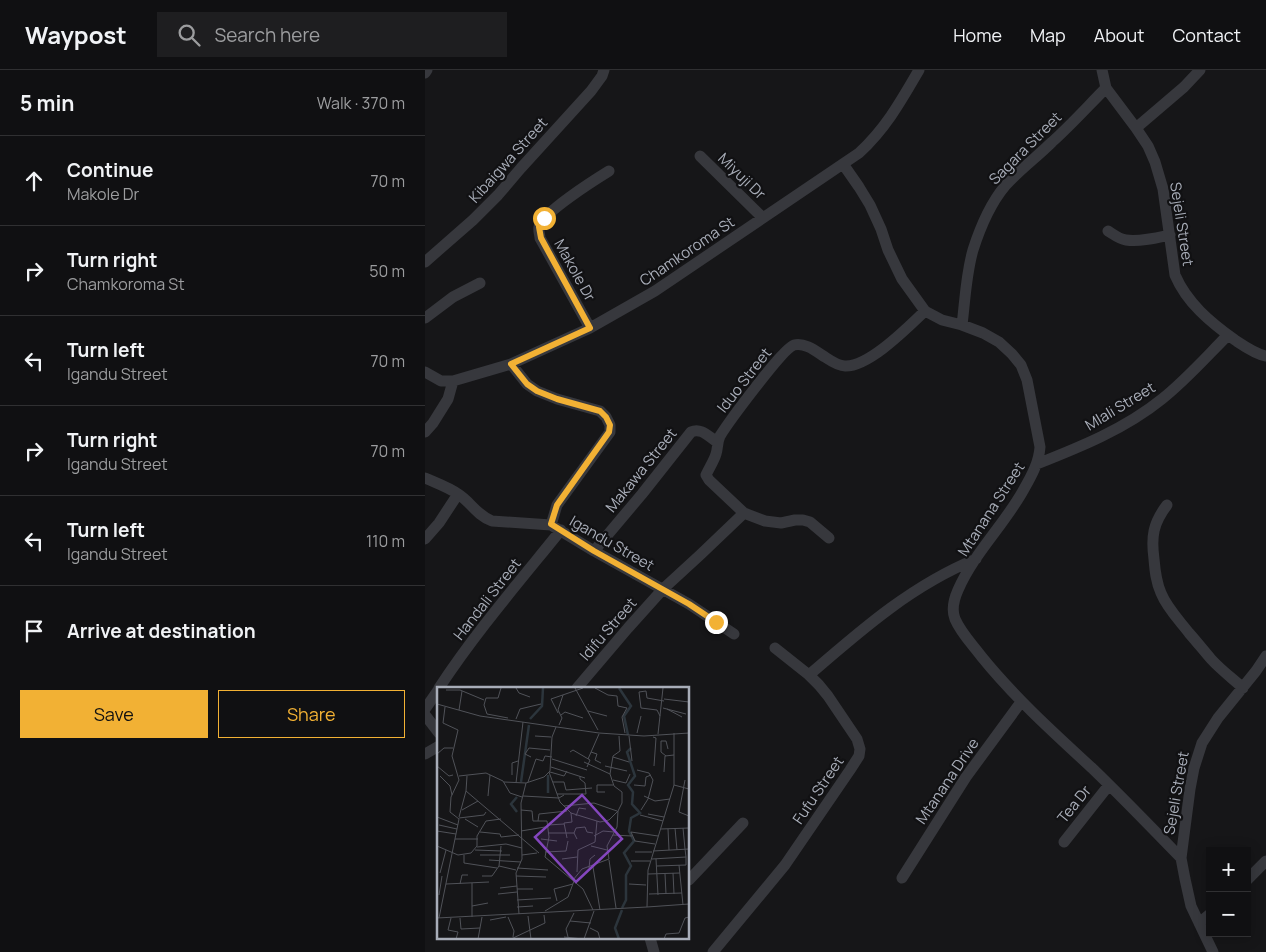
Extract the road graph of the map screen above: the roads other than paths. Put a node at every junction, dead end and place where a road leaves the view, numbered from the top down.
1 (427, 70) edge
2 (604, 70) edge
3 (919, 70) edge
4 (1102, 70) edge
5 (1201, 70) edge
6 (425, 73) edge
7 (1106, 88) junction
8 (1136, 128) junction
9 (700, 156) dead end
10 (843, 164) junction
11 (609, 171) dead end
12 (763, 218) junction
13 (1108, 231) dead end
14 (1170, 235) junction
15 (425, 262) edge
16 (480, 283) dead end
17 (925, 311) junction
18 (425, 318) edge
19 (962, 325) junction
20 (590, 328) junction
21 (1228, 335) junction
22 (1266, 356) edge
23 (511, 364) junction
24 (425, 372) edge
25 (453, 381) junction
26 (425, 432) edge
27 (717, 442) junction
28 (1037, 464) junction
29 (425, 478) edge
30 (458, 494) junction
31 (1167, 505) dead end
32 (744, 513) junction
33 (556, 527) junction
34 (829, 538) dead end
35 (425, 539) edge
36 (594, 551) junction
37 (975, 559) junction
38 (663, 589) junction
39 (734, 634) dead end
40 (775, 648) dead end
41 (1266, 656) edge
42 (809, 675) junction
43 (440, 687) edge
44 (578, 687) edge
45 (1243, 688) junction
46 (437, 691) edge
47 (1021, 702) junction
48 (425, 710) edge
49 (425, 715) edge
50 (437, 730) edge
51 (437, 747) edge
52 (425, 754) edge
53 (1109, 785) junction
54 (743, 823) dead end
55 (1064, 842) dead end
56 (1181, 858) junction
57 (1266, 861) edge
58 (1251, 876) edge
59 (902, 878) dead end
60 (690, 879) edge
61 (1206, 917) edge
62 (1199, 923) junction
63 (713, 952) edge
64 (1213, 952) edge

1 - 6 street
2 - 15 street, Kibaigwa Street
3 - 10 street, Chamkoroma St
4 - 7 street, Sejeli Street
5 - 8 street
7 - 8 street, Sejeli Street
7 - 19 street, Sagara Street
8 - 14 street, Sejeli Street
9 - 12 street, Miyuji Dr
10 - 12 street, Chamkoroma St
10 - 17 street, Mtanana Street
11 - 20 street, Makole Dr
12 - 20 street, Chamkoroma St
13 - 14 street
14 - 21 street, Sejeli Street
16 - 18 street
17 - 19 street, Mtanana Street
17 - 27 street, Iduo Street
19 - 28 street, Mtanana Street
20 - 23 street, Chamkoroma St
21 - 22 street, Sejeli Street
21 - 28 street, Mlali Street
23 - 25 street, Chamkoroma St
23 - 33 street, Igandu Street
24 - 25 street
25 - 26 street
27 - 32 street, Iduo Street
27 - 36 street, Makawa Street
28 - 37 street, Mtanana Street
29 - 30 street
30 - 33 street
30 - 35 street
31 - 45 street
32 - 34 street, Iduo Street
32 - 38 street
33 - 36 street, Igandu Street
33 - 43 street, Handali Street
36 - 38 street, Igandu Street
37 - 42 street
37 - 47 street, Mtanana Street
38 - 39 street, Igandu Street
38 - 44 street, Idifu Street
40 - 42 street, Fufu Street
41 - 45 street, Sejeli Street
42 - 63 street, Fufu Street
45 - 56 street, Sejeli Street
46 - 48 street, Handali Street
47 - 53 street, Mtanana Street
47 - 59 street, Mtanana Drive
49 - 50 street
51 - 52 street
53 - 55 street, Tea Dr
53 - 56 street, Mtanana Street
54 - 60 street
56 - 62 street, Sejeli Street
57 - 58 street
61 - 62 street
62 - 64 street, Sejeli Street

